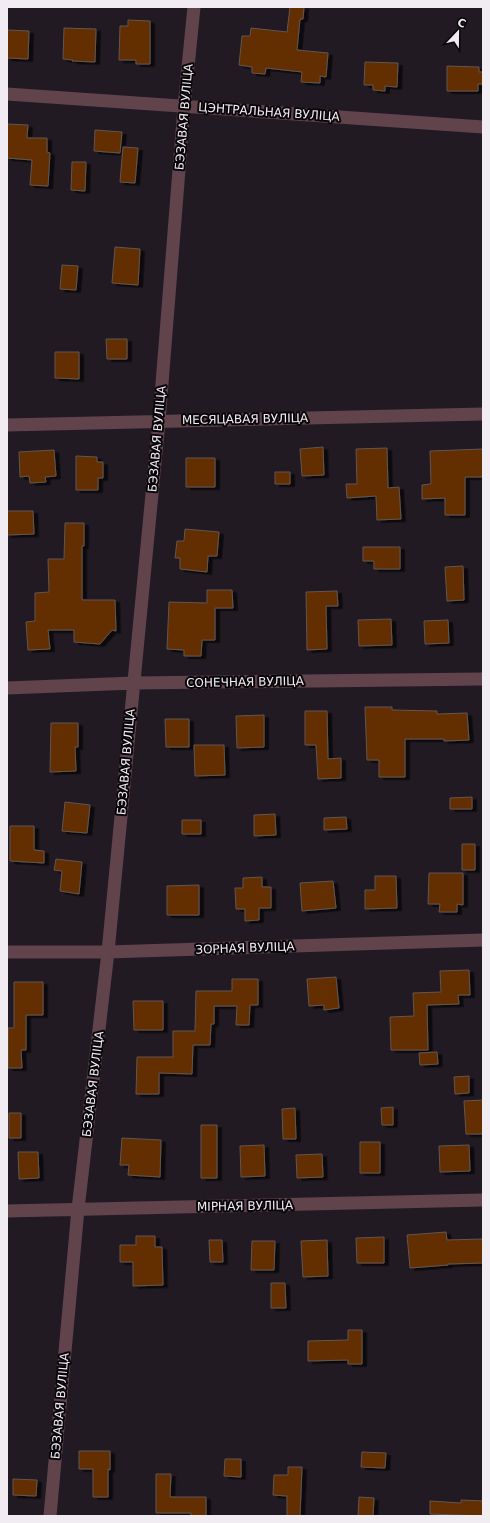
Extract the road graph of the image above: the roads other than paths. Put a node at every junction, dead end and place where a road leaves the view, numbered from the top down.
1 (194, 7) edge
2 (7, 94) edge
3 (184, 106) junction
4 (483, 127) edge
5 (483, 414) edge
6 (159, 421) junction
7 (7, 425) edge
8 (483, 679) edge
9 (134, 683) junction
10 (7, 688) edge
11 (483, 940) edge
12 (7, 952) edge
13 (108, 952) junction
14 (483, 1200) edge
15 (78, 1209) junction
16 (7, 1211) edge
17 (50, 1516) edge

1 - 3 street, БЭЗАВАЯ ВУЛІЦА
2 - 3 street, ЦЭНТРАЛЬНАЯ ВУЛІЦА
3 - 4 street, ЦЭНТРАЛЬНАЯ ВУЛІЦА
3 - 6 street, БЭЗАВАЯ ВУЛІЦА
5 - 6 street, МЕСЯЦАВАЯ ВУЛІЦА
6 - 7 street, МЕСЯЦАВАЯ ВУЛІЦА
6 - 9 street, БЭЗАВАЯ ВУЛІЦА
8 - 9 street, СОНЕЧНАЯ ВУЛІЦА
9 - 10 street, СОНЕЧНАЯ ВУЛІЦА
9 - 13 street, БЭЗАВАЯ ВУЛІЦА
11 - 13 street, ЗОРНАЯ ВУЛІЦА
12 - 13 street, ЗОРНАЯ ВУЛІЦА
13 - 15 street, БЭЗАВАЯ ВУЛІЦА
14 - 15 street, МІРНАЯ ВУЛІЦА
15 - 16 street, МІРНАЯ ВУЛІЦА
15 - 17 street, БЭЗАВАЯ ВУЛІЦА

